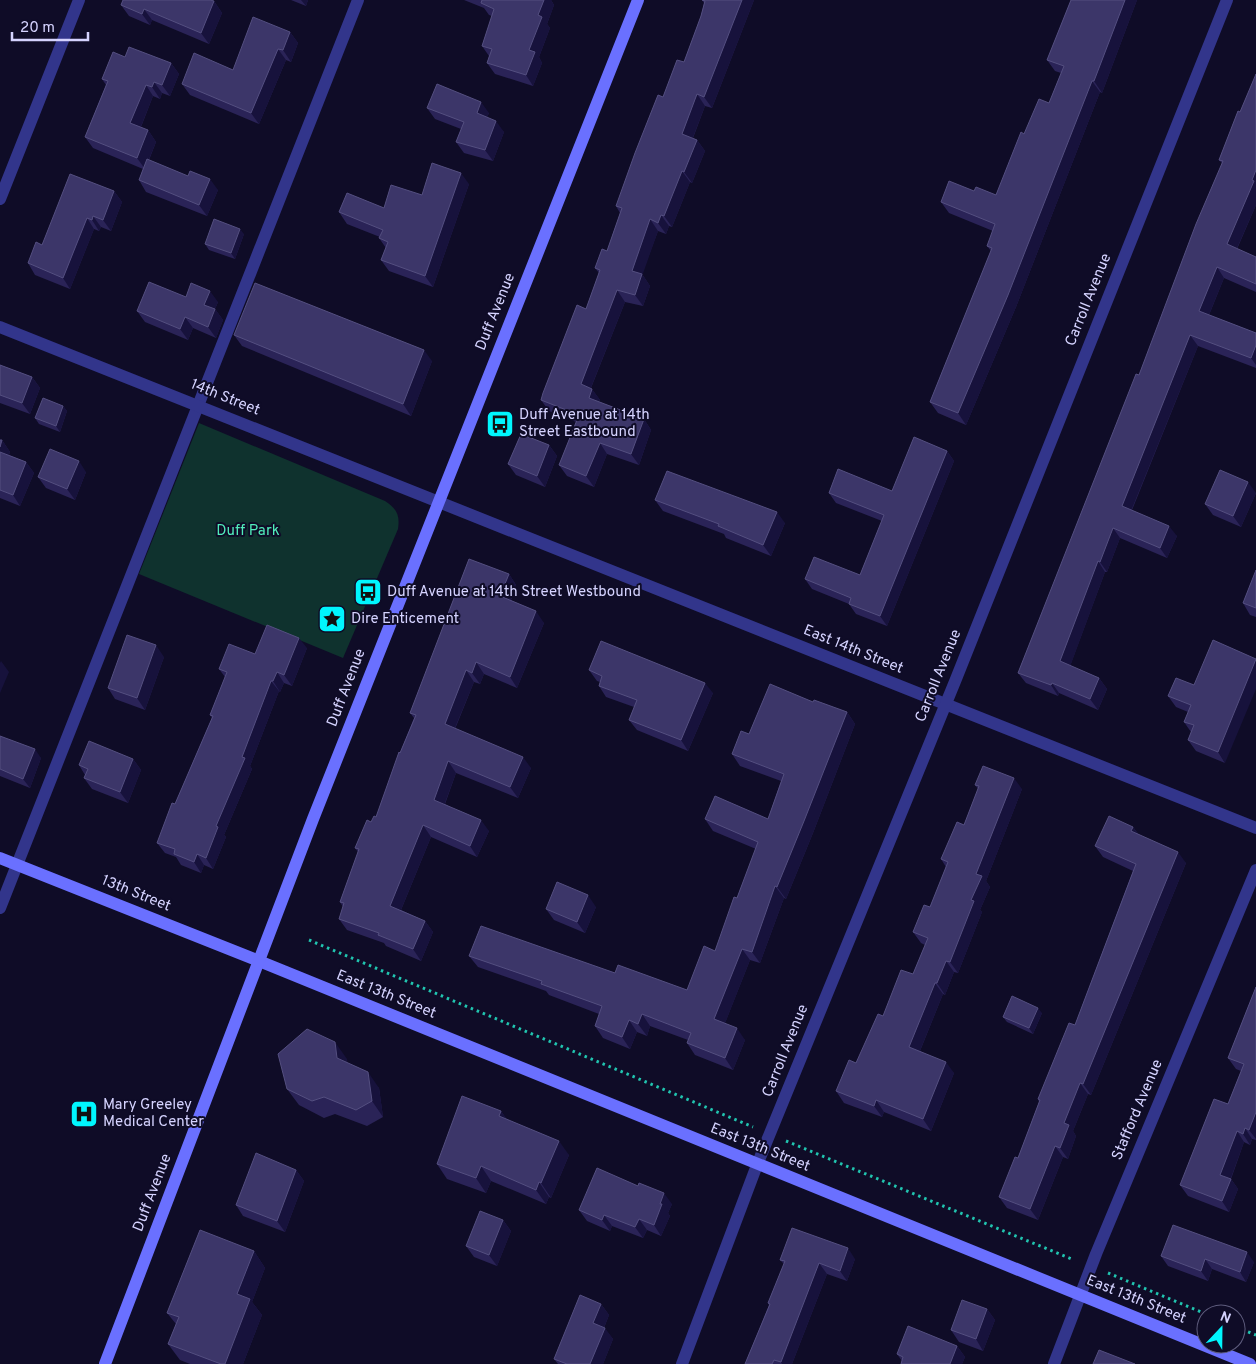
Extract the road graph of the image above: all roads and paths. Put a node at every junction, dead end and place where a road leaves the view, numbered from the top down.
1 (79, 0) edge
2 (358, 0) edge
3 (638, 0) edge
4 (1227, 0) edge
5 (0, 199) edge
6 (0, 327) edge
7 (196, 405) junction
8 (438, 500) junction
9 (945, 705) junction
10 (1256, 828) edge
11 (0, 858) edge
12 (18, 865) junction
13 (1256, 870) edge
14 (0, 908) edge
15 (309, 940) dead end
16 (259, 960) junction
17 (746, 1124) dead end
18 (788, 1142) dead end
19 (758, 1164) junction
20 (1075, 1260) dead end
21 (1108, 1274) dead end
22 (1080, 1295) junction
23 (1196, 1310) edge
24 (106, 1364) edge
25 (682, 1364) edge
26 (1054, 1364) edge
27 (1250, 1364) edge

1 - 5 street
2 - 7 street
3 - 8 main road, Duff Avenue
4 - 9 street, Carroll Avenue
6 - 7 street, 14th Street
7 - 8 street, 14th Street
7 - 12 street
8 - 9 street, East 14th Street
8 - 16 main road, Duff Avenue
9 - 10 street, East 14th Street
9 - 19 street, Carroll Avenue
11 - 12 main road, 13th Street
12 - 14 street
12 - 16 main road, 13th Street
13 - 22 street, Stafford Avenue
15 - 17 path
16 - 19 main road, East 13th Street
16 - 24 main road, Duff Avenue
18 - 20 path
19 - 22 main road, East 13th Street
19 - 25 street, Carroll Avenue
21 - 23 path
22 - 26 street, Stafford Avenue
22 - 27 main road, East 13th Street

